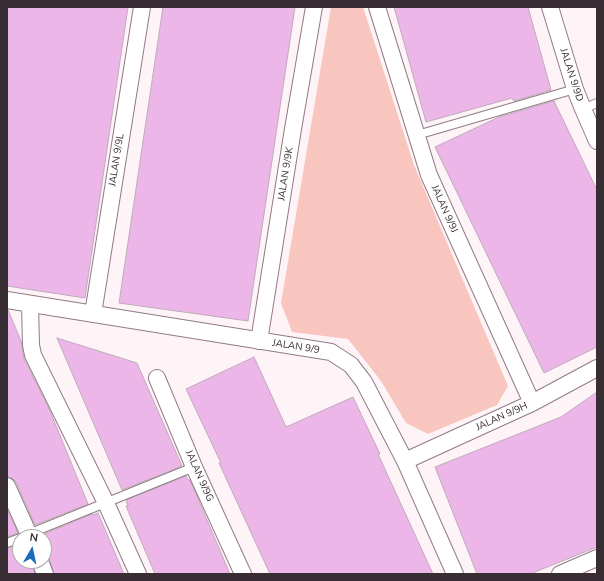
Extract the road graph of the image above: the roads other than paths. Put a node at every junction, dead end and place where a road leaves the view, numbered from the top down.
1 (142, 7) edge
2 (314, 7) edge
3 (378, 7) edge
4 (550, 7) edge
5 (575, 89) junction
6 (590, 106) edge
7 (417, 135) junction
8 (597, 141) edge
9 (7, 300) edge
10 (30, 304) junction
11 (93, 314) junction
12 (259, 341) junction
13 (597, 368) edge
14 (157, 378) dead end
15 (532, 403) junction
16 (405, 461) junction
17 (194, 467) junction
18 (7, 486) edge
19 (106, 502) junction
20 (22, 529) edge
21 (42, 529) edge
22 (597, 558) edge
23 (138, 574) edge
24 (243, 574) edge
25 (455, 574) edge
26 (560, 574) edge

1 - 11 street, JALAN 9/9L
2 - 12 street, JALAN 9/9K
3 - 7 street, JALAN 9/9J
4 - 5 street, JALAN 9/9D
5 - 6 street, JALAN 9/9D
5 - 7 lane
6 - 8 street, JALAN 9/9D
7 - 15 street, JALAN 9/9J
9 - 10 street, JALAN 9/9
10 - 11 street, JALAN 9/9
10 - 19 street
11 - 12 street, JALAN 9/9
12 - 16 street, JALAN 9/9
13 - 15 street, JALAN 9/9H
14 - 17 street, JALAN 9/9G
15 - 16 street, JALAN 9/9H
16 - 25 street, JALAN 9/9
17 - 19 lane
17 - 24 street, JALAN 9/9G
18 - 20 street
19 - 21 lane
19 - 23 street
22 - 26 street

